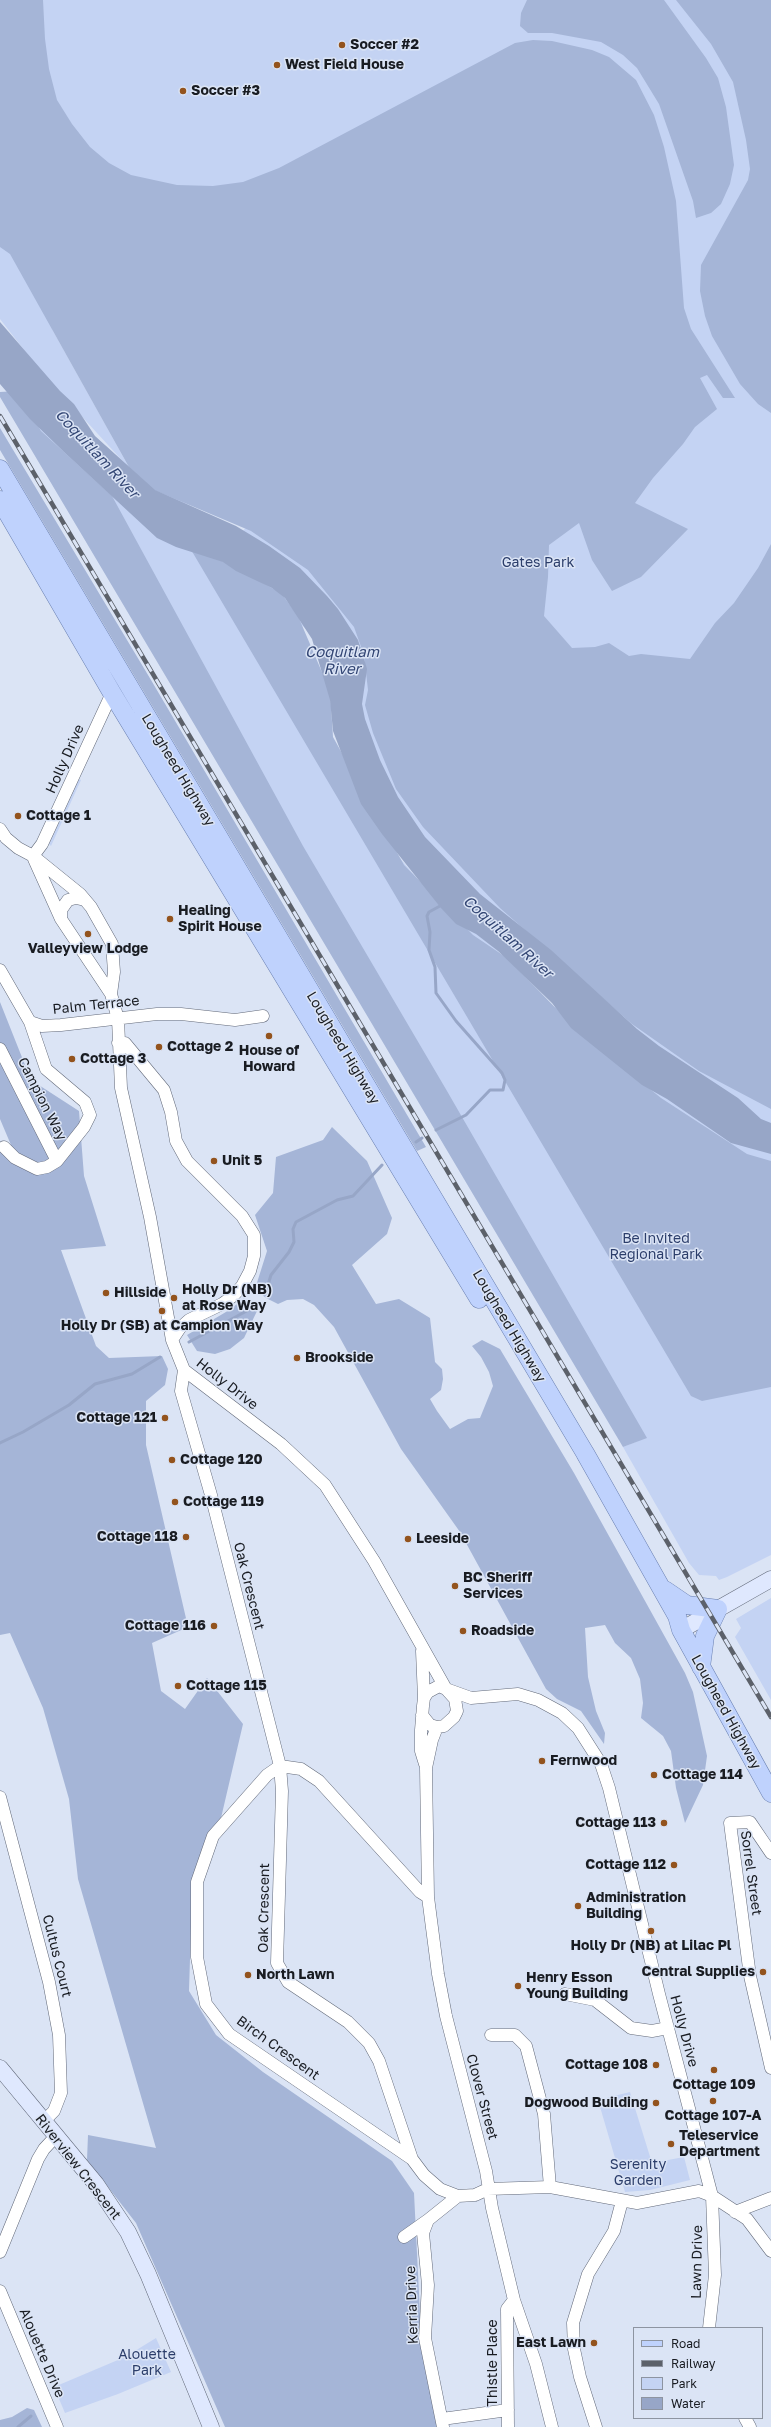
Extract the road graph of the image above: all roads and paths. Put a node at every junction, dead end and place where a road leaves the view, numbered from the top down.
1 (0, 469) edge
2 (0, 500) edge
3 (112, 693) junction
4 (0, 828) edge
5 (33, 856) junction
6 (85, 900) junction
7 (61, 919) junction
8 (113, 959) junction
9 (93, 969) junction
10 (0, 970) edge
11 (111, 994) junction
12 (263, 1016) dead end
13 (118, 1019) junction
14 (30, 1022) junction
15 (118, 1043) junction
16 (0, 1049) edge
17 (4, 1147) dead end
18 (57, 1161) junction
19 (172, 1340) junction
20 (184, 1370) junction
21 (771, 1578) edge
22 (661, 1586) junction
23 (718, 1609) junction
24 (681, 1630) junction
25 (421, 1648) junction
26 (701, 1667) junction
27 (446, 1689) junction
28 (424, 1698) junction
29 (471, 1698) junction
30 (457, 1711) junction
31 (422, 1715) junction
32 (437, 1727) junction
33 (280, 1766) junction
34 (426, 1768) junction
35 (771, 1793) edge
36 (0, 1797) edge
37 (771, 1853) edge
38 (428, 1897) junction
39 (565, 1994) dead end
40 (668, 2028) junction
41 (490, 2035) dead end
42 (0, 2068) edge
43 (771, 2068) edge
44 (44, 2121) junction
45 (56, 2136) junction
46 (412, 2159) junction
47 (550, 2187) junction
48 (488, 2189) junction
49 (458, 2196) junction
50 (712, 2196) junction
51 (771, 2198) edge
52 (622, 2201) junction
53 (735, 2212) junction
54 (428, 2220) junction
55 (404, 2237) dead end
56 (771, 2251) edge
57 (0, 2252) edge
58 (0, 2291) edge
59 (514, 2300) junction
60 (709, 2327) edge
61 (508, 2410) junction
62 (443, 2423) edge
63 (57, 2427) edge
64 (211, 2427) edge
65 (508, 2427) edge
66 (552, 2427) edge
67 (596, 2427) edge

1 - 22 main road, Lougheed Highway
2 - 3 main road, Lougheed Highway
3 - 5 street, Holly Drive
3 - 24 main road, Lougheed Highway
4 - 5 street
5 - 6 street
5 - 7 street
6 - 7 street
6 - 8 street
7 - 9 street
8 - 9 street
8 - 11 street
9 - 11 street
10 - 14 street
11 - 13 street, Holly Drive
12 - 13 street, Palm Terrace
13 - 14 street, Palm Terrace
13 - 15 street, Holly Drive
14 - 18 street
15 - 19 street, Holly Drive
15 - 19 street
16 - 18 street, Campion Way
17 - 18 street
19 - 20 street, Holly Drive
20 - 25 street, Holly Drive
20 - 33 street, Oak Crescent
21 - 23 street
22 - 23 main road
22 - 24 main road, Lougheed Highway
23 - 24 street
23 - 26 main road
24 - 26 main road, Lougheed Highway
25 - 27 street, Holly Drive
25 - 28 street, Holly Drive
26 - 35 main road, Lougheed Highway
27 - 28 street
27 - 29 street, Holly Drive
27 - 30 street
28 - 31 street
29 - 30 street
29 - 40 street, Holly Drive
30 - 32 street
31 - 32 street
31 - 34 street, Clover Street
32 - 34 street, Clover Street
33 - 38 street
33 - 46 street, Oak Crescent
33 - 46 street, Birch Crescent
34 - 38 street, Clover Street
36 - 44 street, Cultus Court
37 - 43 street, Sorrel Street
38 - 48 street, Clover Street
39 - 40 street
40 - 50 street, Holly Drive
41 - 47 street
42 - 44 street, Riverview Crescent
44 - 45 street, Riverview Crescent
45 - 57 street
45 - 64 street, Riverview Crescent
46 - 49 street, Oak Crescent
47 - 48 street, Oak Crescent
47 - 52 street, Oak Crescent
48 - 49 street, Oak Crescent
48 - 59 street, Clover Street
49 - 54 street
50 - 52 street, Oak Crescent
50 - 53 street
50 - 60 street, Lawn Drive
51 - 53 street
52 - 67 street
53 - 56 street
54 - 55 street
54 - 62 street, Kerria Drive
58 - 63 street, Alouette Drive
59 - 61 street, Thistle Place
59 - 66 street, Clover Street
61 - 62 street
61 - 65 street, Thistle Place

